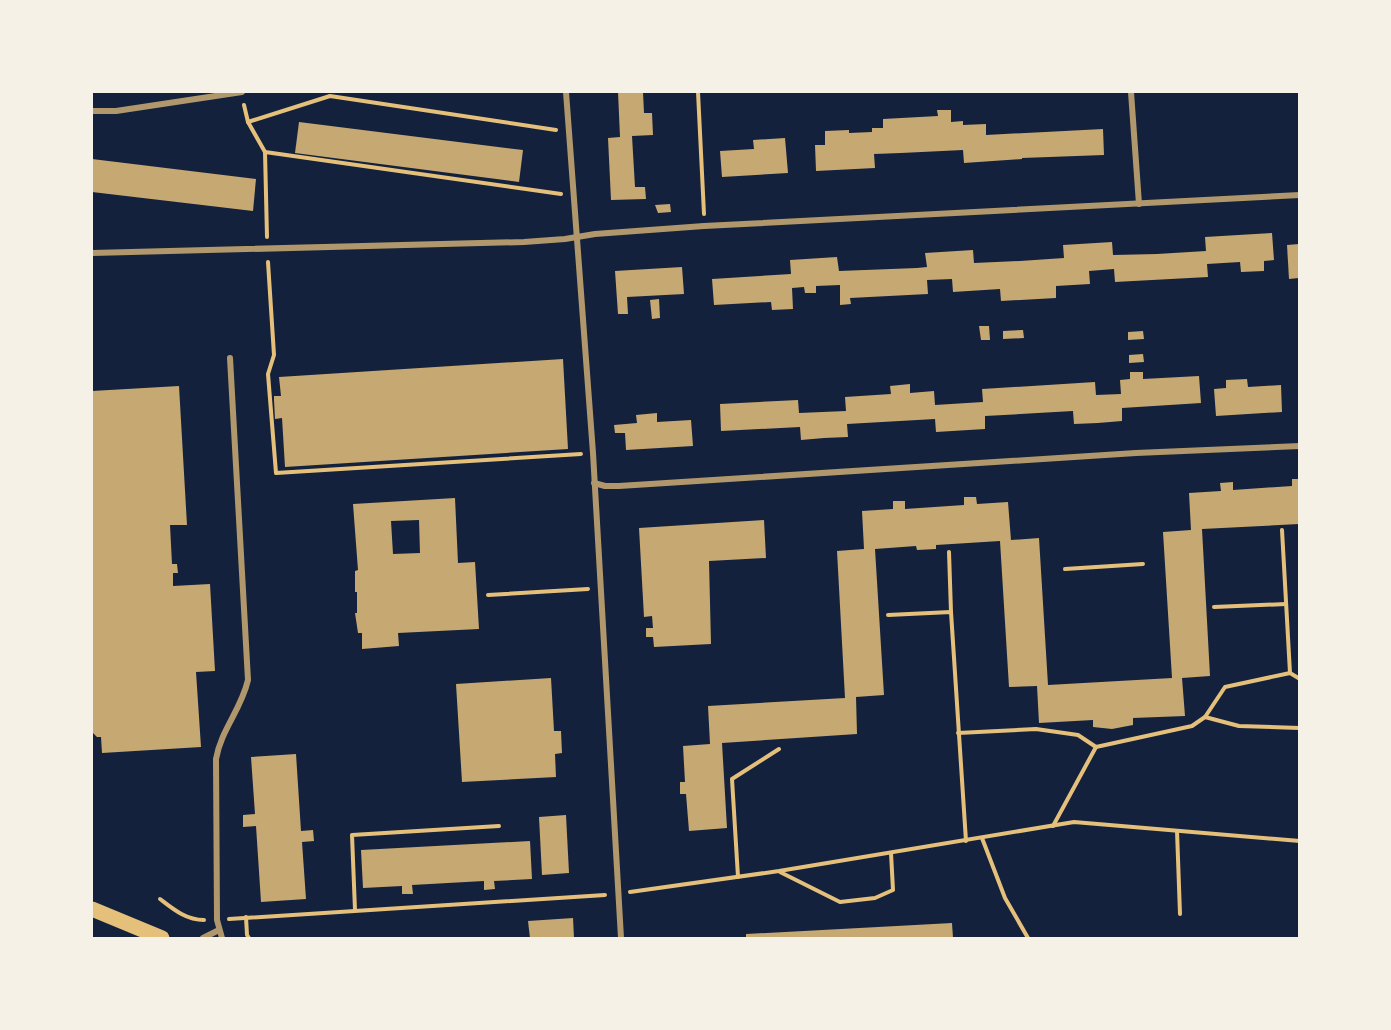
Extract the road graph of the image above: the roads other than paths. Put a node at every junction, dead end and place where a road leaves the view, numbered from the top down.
1 (242, 92) edge
2 (566, 92) edge
3 (1131, 92) edge
4 (92, 111) edge
5 (1299, 195) edge
6 (1139, 204) junction
7 (576, 237) junction
8 (92, 253) edge
9 (230, 358) dead end
10 (1299, 446) edge
11 (594, 483) junction
12 (92, 909) edge
13 (219, 930) junction
14 (162, 939) edge
15 (203, 939) edge
16 (222, 939) edge
17 (621, 939) edge

1 - 4 street
2 - 7 street
3 - 6 street
5 - 6 street
6 - 7 street
7 - 8 street
7 - 11 street
9 - 13 street
10 - 11 street
11 - 17 street
12 - 14 main road
13 - 15 street
13 - 16 street

